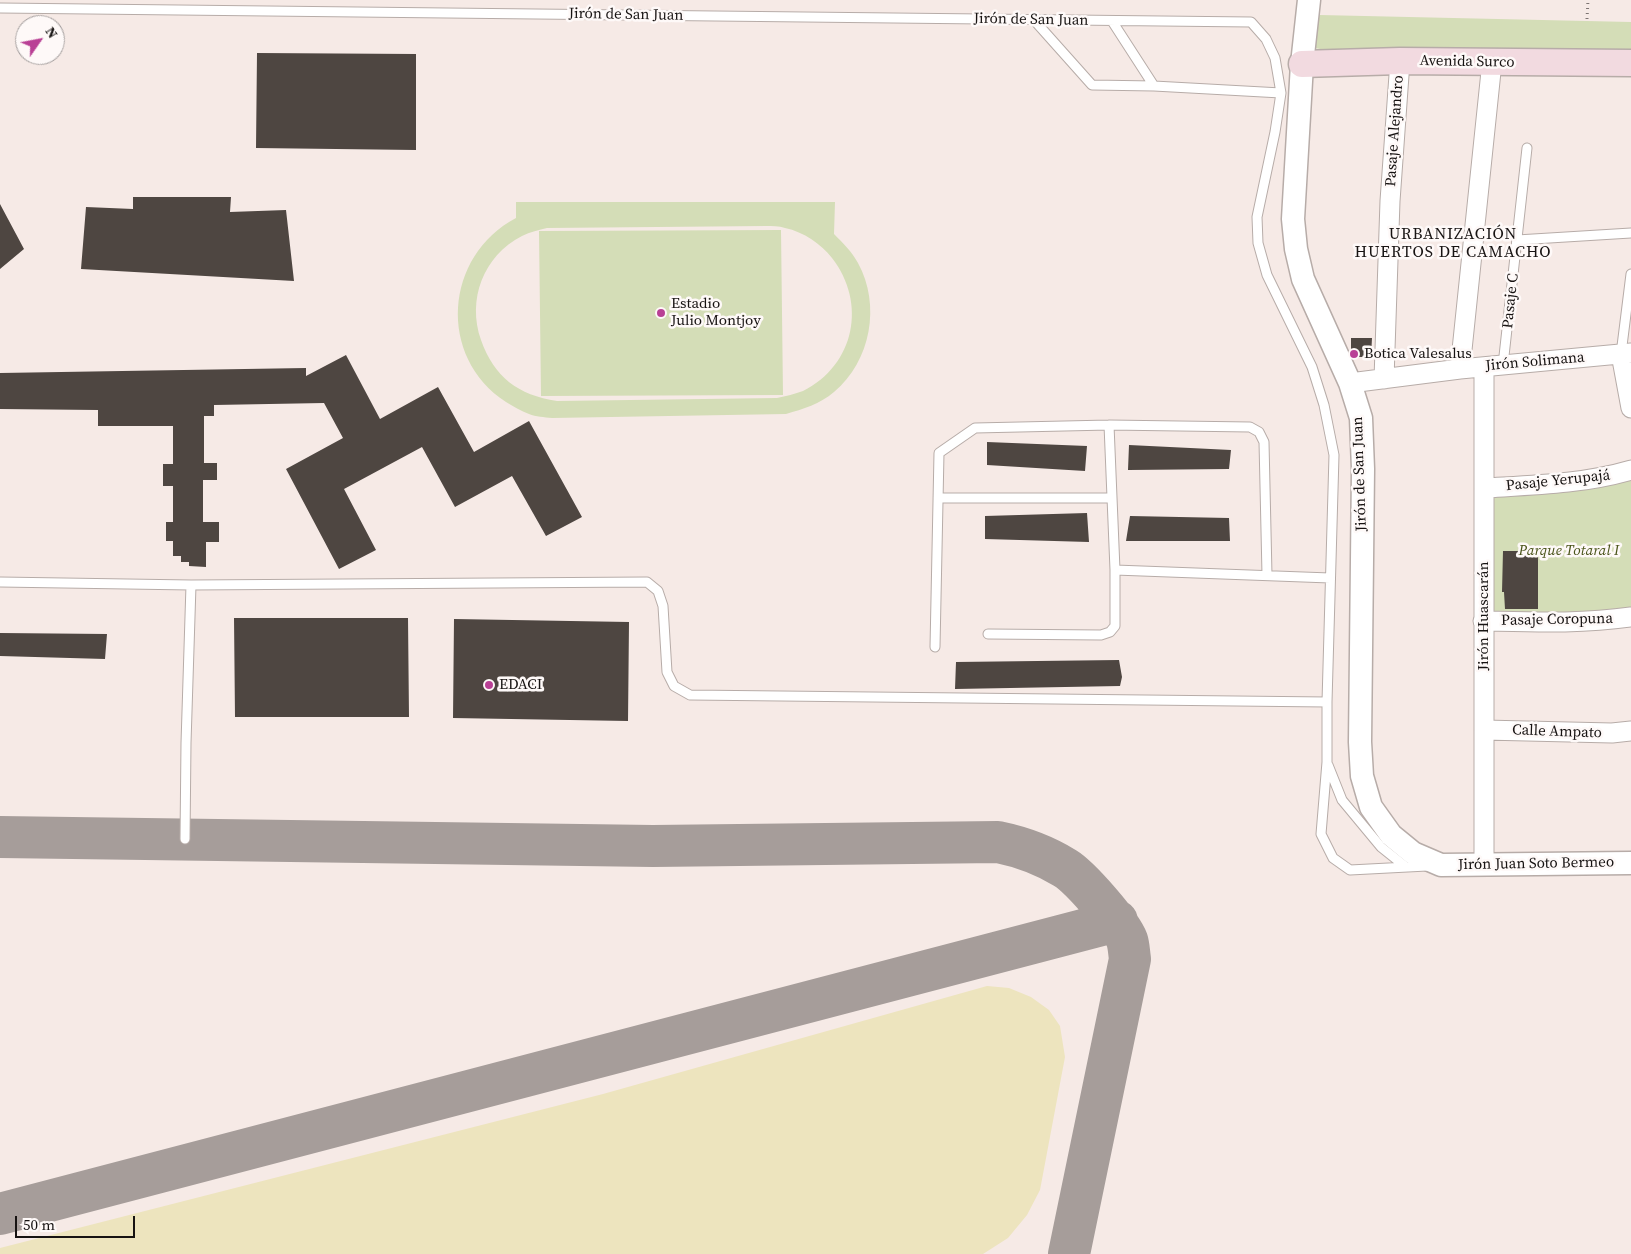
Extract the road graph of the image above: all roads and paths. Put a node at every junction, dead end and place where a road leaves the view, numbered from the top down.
1 (1309, 0) edge
2 (1588, 0) edge
3 (0, 8) edge
4 (1586, 19) dead end
5 (1034, 20) junction
6 (1112, 21) junction
7 (1400, 61) junction
8 (1492, 62) junction
9 (1631, 63) edge
10 (1302, 64) junction
11 (1154, 86) junction
12 (1281, 94) junction
13 (1527, 148) dead end
14 (1631, 233) edge
15 (1517, 240) junction
16 (1631, 274) edge
17 (1626, 354) edge
18 (1503, 365) junction
19 (1484, 367) junction
20 (1460, 369) junction
21 (1384, 379) junction
22 (1350, 384) junction
23 (1631, 408) edge
24 (1109, 425) junction
25 (1631, 470) edge
26 (1484, 488) junction
27 (938, 498) junction
28 (1112, 498) junction
29 (1115, 570) junction
30 (1267, 575) junction
31 (1330, 578) junction
32 (0, 582) edge
33 (191, 585) junction
34 (1631, 617) edge
35 (1483, 621) junction
36 (988, 634) dead end
37 (935, 647) dead end
38 (1327, 702) junction
39 (1484, 730) junction
40 (1631, 731) edge
41 (1326, 762) junction
42 (185, 839) dead end
43 (1631, 863) edge
44 (1441, 865) junction
45 (1484, 865) junction
46 (1406, 867) junction

1 - 10 street, Jirón de San Juan
2 - 4 path
3 - 5 lane, Jirón de San Juan
5 - 6 lane, Jirón de San Juan
5 - 11 lane
6 - 11 lane
6 - 12 lane, Jirón de San Juan
7 - 8 main road, Avenida Surco
7 - 10 main road, Avenida Surco
7 - 21 street, Pasaje Alejandro
8 - 9 main road, Avenida Surco
8 - 20 street
10 - 22 street, Jirón de San Juan
11 - 12 lane
12 - 31 lane
13 - 15 lane, Pasaje C
14 - 15 lane
15 - 18 lane, Pasaje C
16 - 17 lane
17 - 18 street, Jirón Solimana
17 - 23 street
18 - 19 street, Jirón Solimana
19 - 20 street, Jirón Solimana
19 - 26 street, Jirón Huascarán
20 - 21 street, Jirón Solimana
21 - 22 street, Jirón Solimana
22 - 44 street, Jirón de San Juan
24 - 27 lane
24 - 28 lane
24 - 30 lane
25 - 26 street, Pasaje Yerupajá
26 - 35 street, Jirón Huascarán
27 - 28 lane
27 - 37 lane
28 - 29 lane
29 - 30 lane
29 - 36 lane
30 - 31 lane
31 - 38 lane
32 - 33 lane
33 - 38 lane
33 - 42 lane
34 - 35 street, Pasaje Coropuna
35 - 39 street, Jirón Huascarán
38 - 41 lane
39 - 40 street, Calle Ampato
39 - 45 street, Jirón Huascarán
41 - 46 lane
41 - 46 lane
43 - 45 street, Jirón Juan Soto Bermeo
44 - 45 street, Jirón Juan Soto Bermeo
44 - 46 lane

